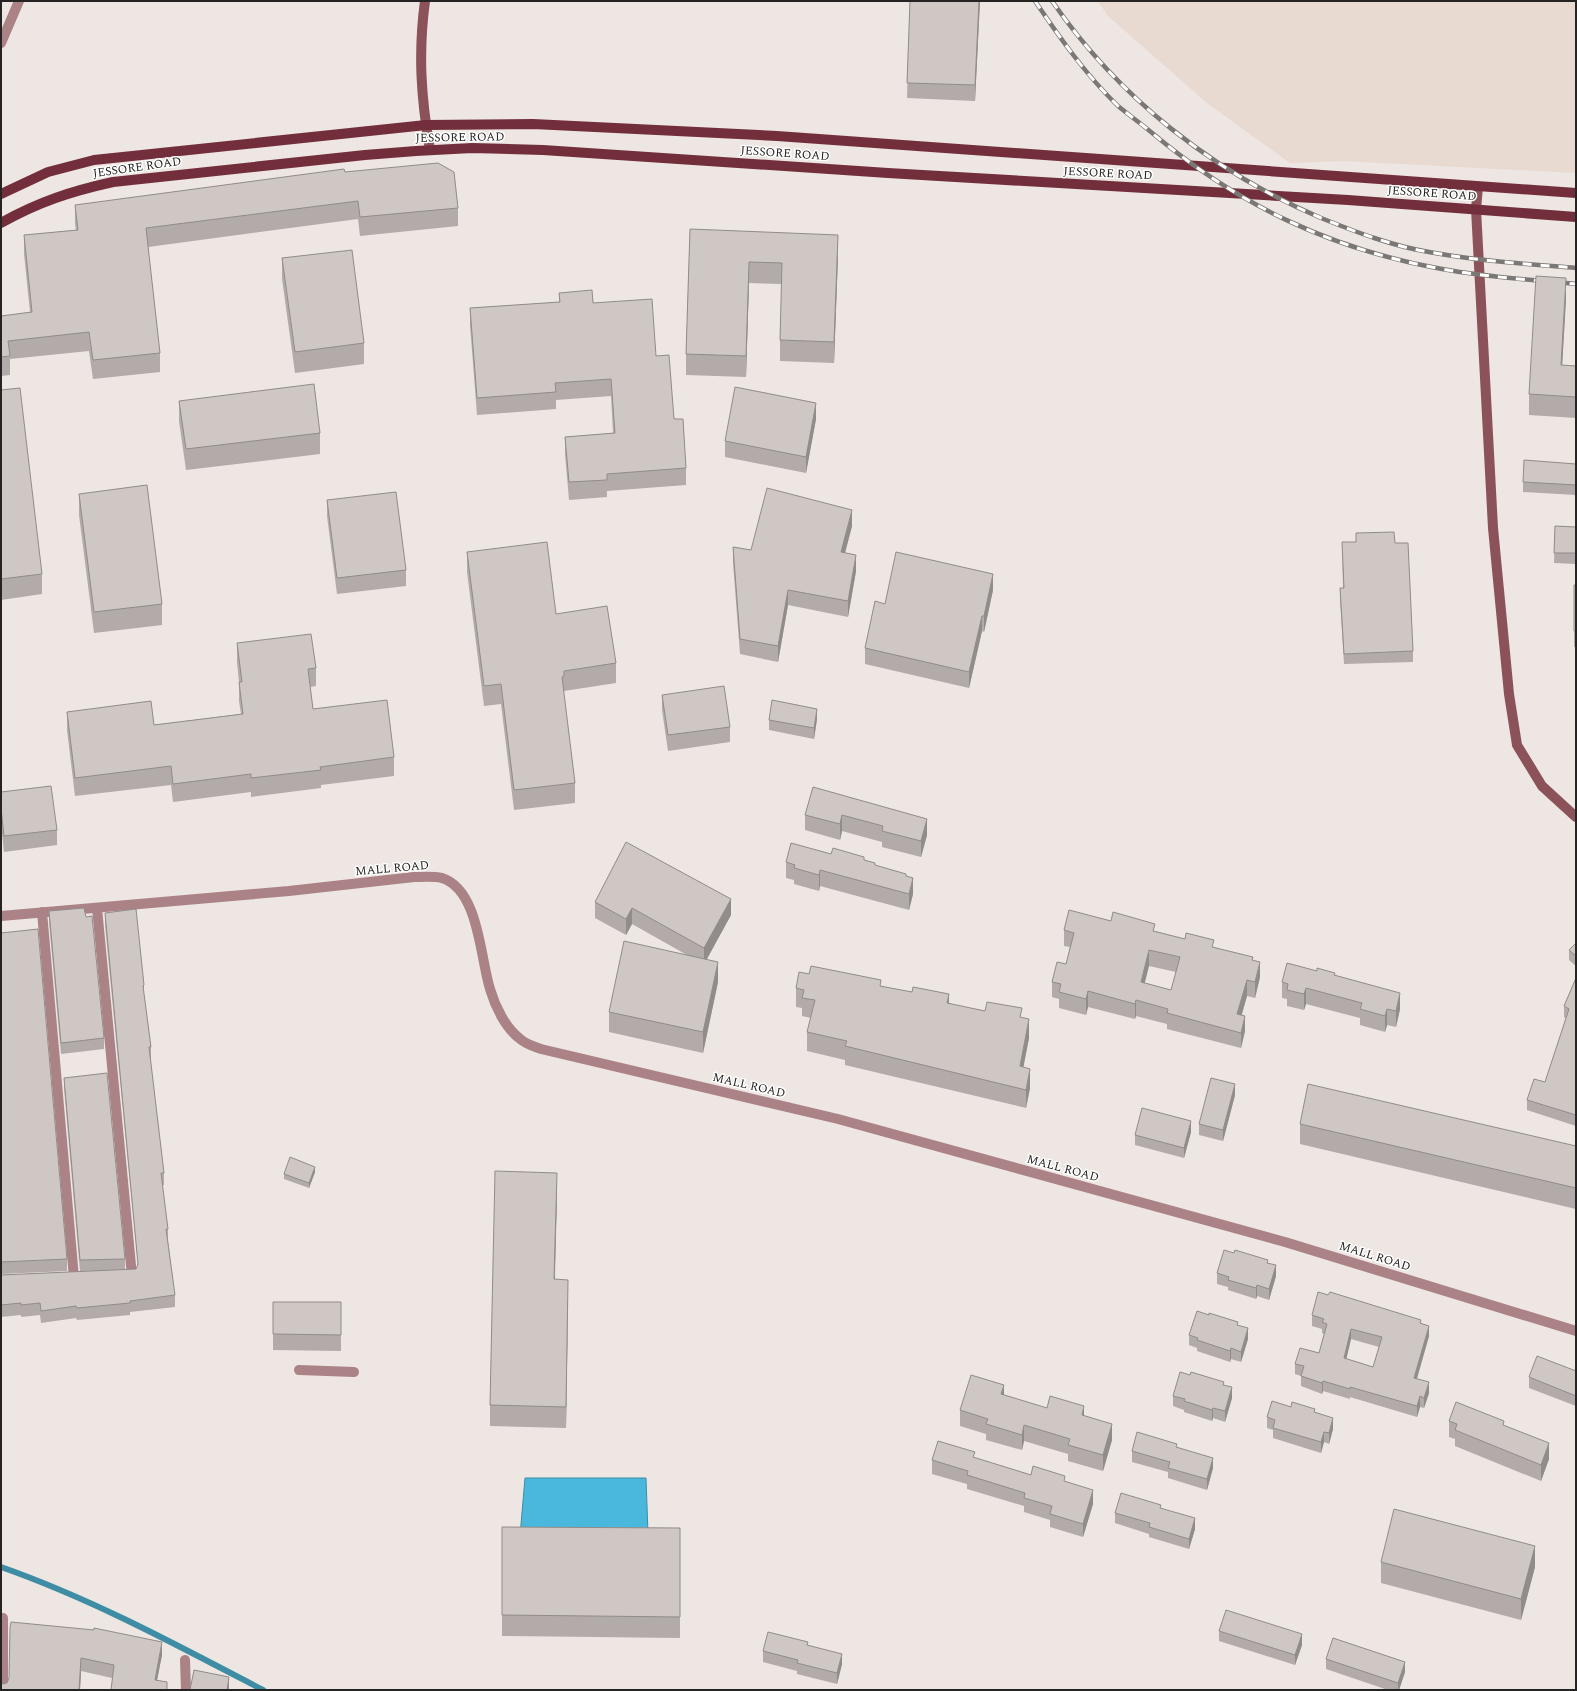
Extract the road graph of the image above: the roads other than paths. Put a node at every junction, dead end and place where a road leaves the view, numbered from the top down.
1 (19, 1) edge
2 (425, 1) edge
3 (1, 43) edge
4 (426, 125) junction
5 (430, 150) junction
6 (1478, 187) junction
7 (1576, 193) edge
8 (1, 194) edge
9 (1476, 210) junction
10 (1576, 217) edge
11 (1, 223) edge
12 (1576, 817) edge
13 (97, 908) junction
14 (42, 912) junction
15 (1, 916) edge
16 (118, 1276) edge
17 (64, 1277) edge
18 (1576, 1331) edge
19 (300, 1370) dead end
20 (354, 1372) dead end
21 (3, 1618) dead end
22 (185, 1660) dead end
23 (3, 1690) edge
24 (186, 1690) edge

1 - 3 street
2 - 4 street
4 - 5 street
4 - 6 main road, JESSORE ROAD
4 - 8 main road, JESSORE ROAD
5 - 9 main road, JESSORE ROAD
5 - 11 main road, JESSORE ROAD
6 - 7 main road, JESSORE ROAD
6 - 9 street
9 - 10 main road, JESSORE ROAD
9 - 12 street
13 - 14 street, MALL ROAD
13 - 16 street
13 - 18 street, MALL ROAD
14 - 15 street, MALL ROAD
14 - 17 street
19 - 20 street
21 - 23 street
22 - 24 street

